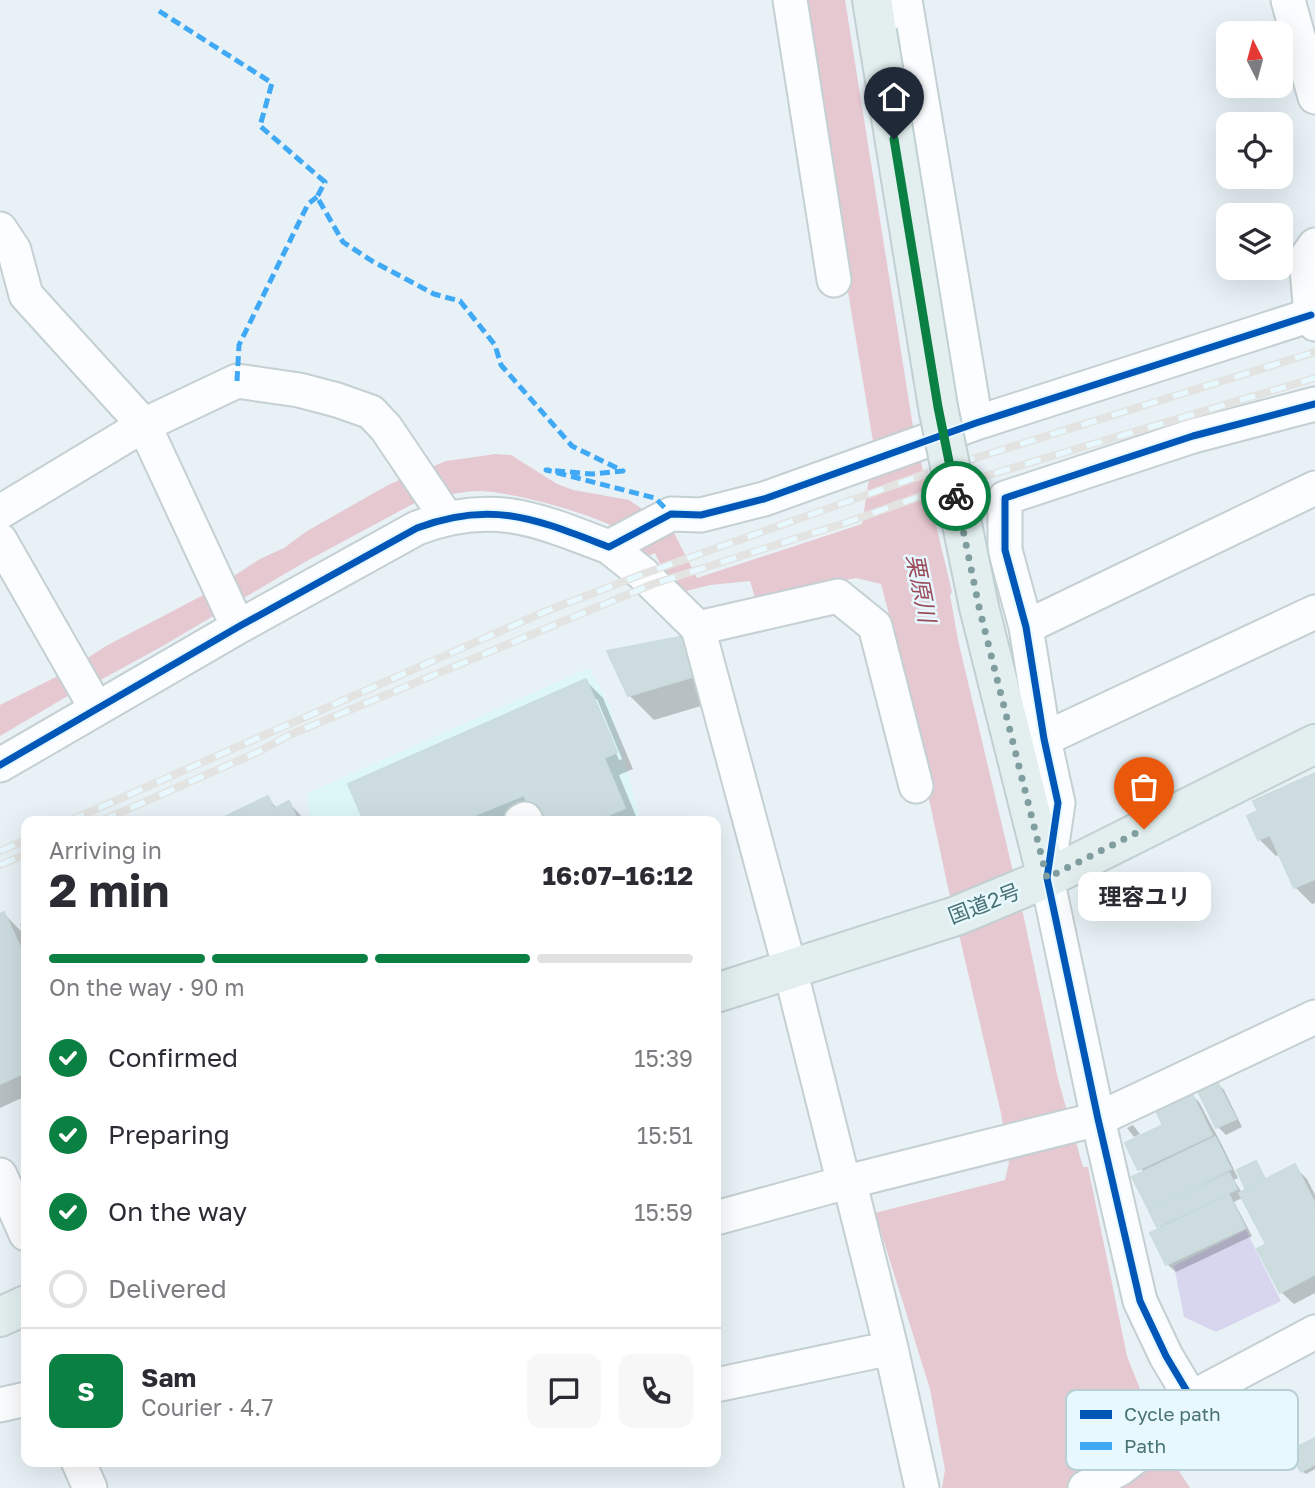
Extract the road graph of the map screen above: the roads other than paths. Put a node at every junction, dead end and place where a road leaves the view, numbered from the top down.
1 (790, 0) edge
2 (905, 0) edge
3 (874, 16) edge
4 (1300, 16) edge
5 (1315, 97) edge
6 (0, 229) edge
7 (1315, 245) edge
8 (834, 280) dead end
9 (1313, 319) edge
10 (1315, 404) edge
11 (144, 425) junction
12 (970, 425) junction
13 (1315, 488) edge
14 (442, 510) junction
15 (0, 512) edge
16 (0, 540) edge
17 (617, 543) junction
18 (228, 606) junction
19 (1315, 612) edge
20 (1026, 627) junction
21 (698, 628) junction
22 (91, 700) junction
23 (1044, 739) junction
24 (1315, 744) edge
25 (0, 765) edge
26 (916, 786) dead end
27 (1032, 884) junction
28 (790, 969) junction
29 (721, 991) edge
30 (1315, 1017) edge
31 (1086, 1122) junction
32 (0, 1175) edge
33 (847, 1182) junction
34 (721, 1217) edge
35 (21, 1223) edge
36 (21, 1307) edge
37 (0, 1317) edge
38 (1315, 1332) edge
39 (891, 1348) junction
40 (721, 1384) edge
41 (1186, 1390) edge
42 (1206, 1390) edge
43 (21, 1400) edge
44 (0, 1405) edge
45 (81, 1467) edge
46 (1117, 1470) edge
47 (90, 1488) edge
48 (922, 1488) edge
49 (1085, 1488) edge

1 - 8 street
2 - 12 street
3 - 27 highway, bridge
4 - 5 street
6 - 11 street
7 - 9 street
9 - 12 street
10 - 20 street
11 - 14 street
11 - 15 street
11 - 18 street
12 - 17 street
13 - 20 street
14 - 17 street
14 - 18 street
16 - 22 street
17 - 21 street
18 - 22 street
19 - 23 street
20 - 23 street
21 - 26 street
21 - 28 street
22 - 25 street
23 - 27 street
24 - 27 highway, 国道2号
27 - 28 highway, 国道2号
27 - 31 street
28 - 29 highway, 国道2号
28 - 33 street
30 - 31 street
31 - 33 street
31 - 41 street
32 - 35 street
33 - 34 street
33 - 39 street
36 - 37 highway
38 - 42 street
39 - 40 street
39 - 48 street
43 - 44 street
45 - 47 street
46 - 49 street

